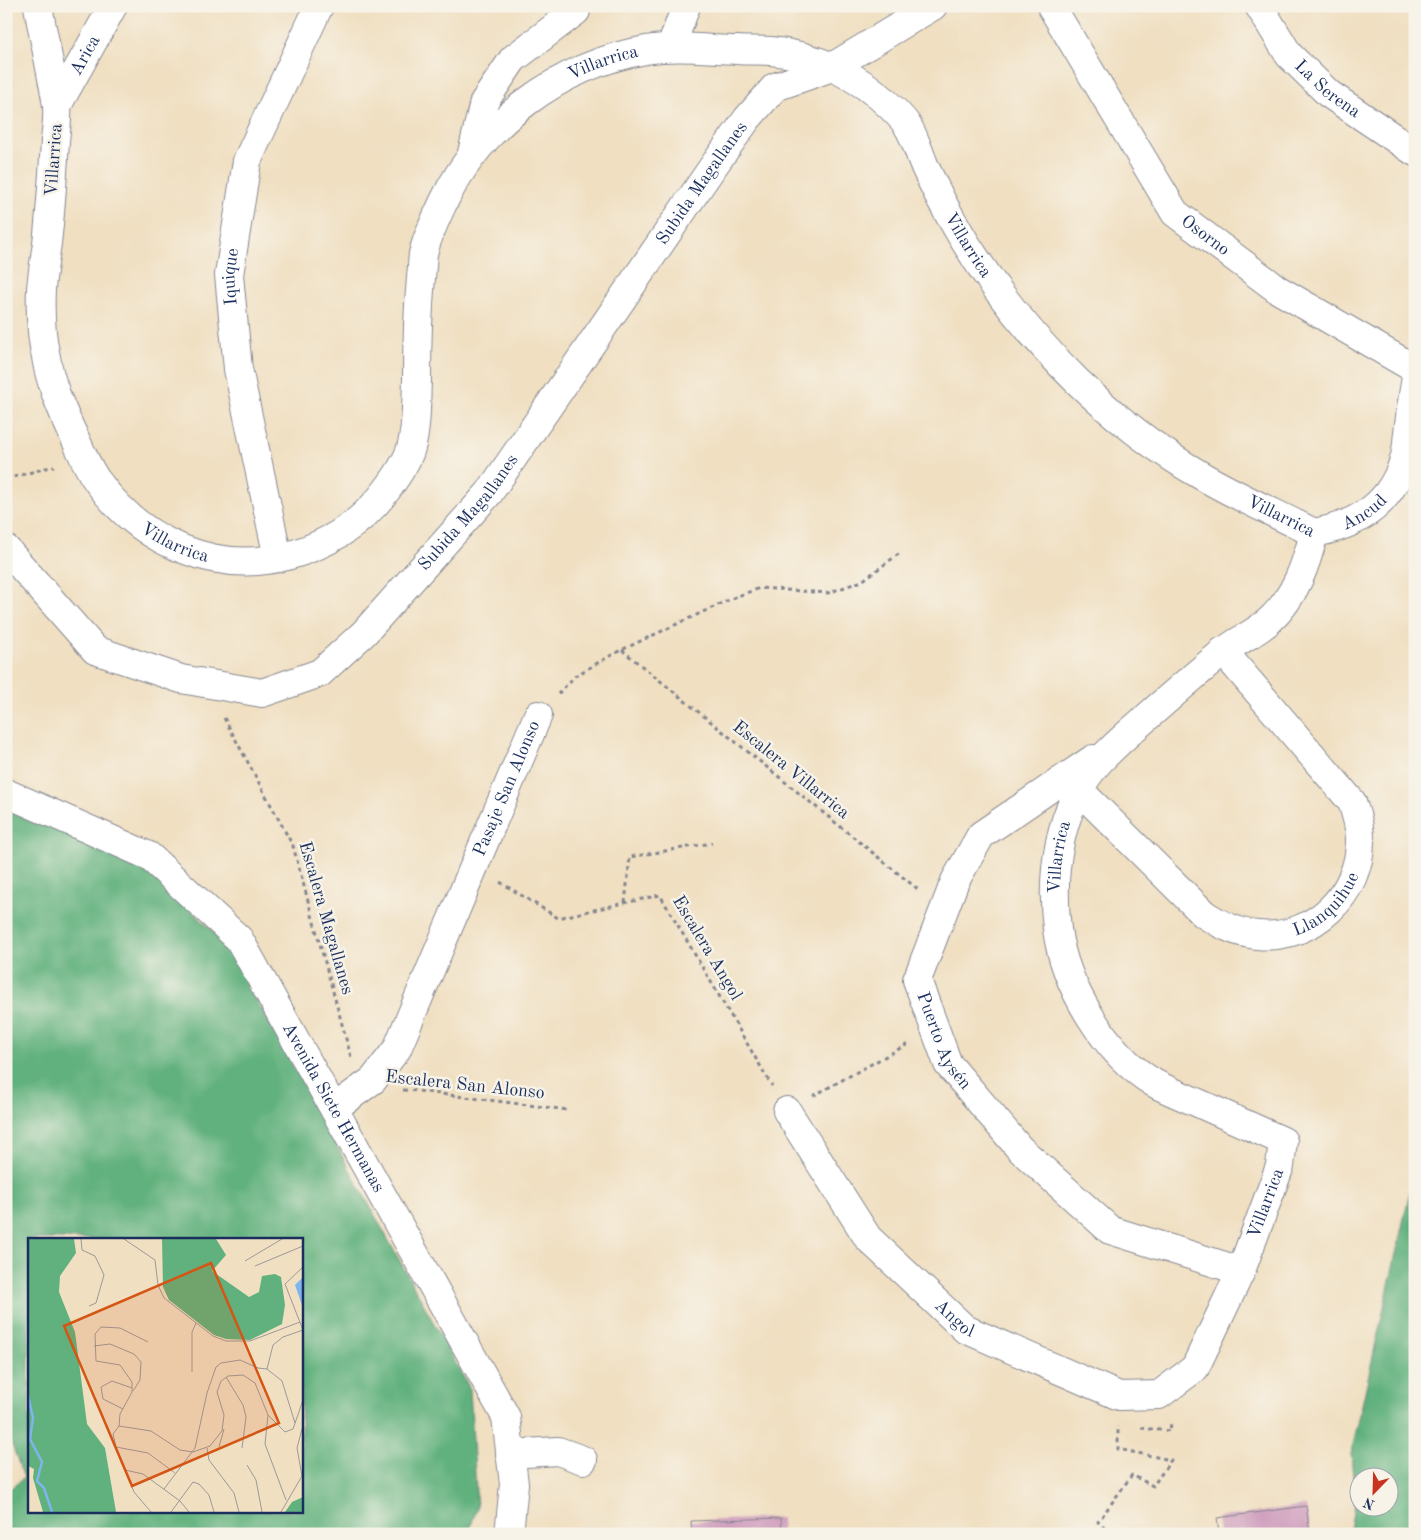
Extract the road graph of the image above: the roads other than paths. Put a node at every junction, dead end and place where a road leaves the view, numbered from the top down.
1 (38, 6) edge
2 (113, 6) edge
3 (319, 6) edge
4 (686, 6) edge
5 (934, 6) edge
6 (1051, 6) edge
7 (1259, 6) edge
8 (576, 11) dead end
9 (671, 47) junction
10 (832, 67) junction
11 (57, 106) junction
12 (1415, 152) edge
13 (471, 157) junction
14 (1415, 369) edge
15 (1415, 383) edge
16 (1314, 532) junction
17 (6, 549) edge
18 (278, 558) junction
19 (1223, 651) junction
20 (538, 715) road end
21 (1118, 742) junction
22 (1079, 790) junction
23 (6, 793) edge
24 (334, 1108) junction
25 (787, 1111) road end
26 (1242, 1271) junction
27 (1195, 1368) joint
28 (510, 1454) junction
29 (583, 1460) dead end
30 (509, 1534) edge

1 - 11 street, Villarrica
2 - 11 street, Arica
3 - 18 street, Iquique
4 - 9 street
5 - 10 street, Subida Magallanes
6 - 14 street, Osorno
7 - 12 street, La Serena
8 - 13 street, Villarrica
9 - 10 street, Villarrica
9 - 13 street, Villarrica
10 - 16 street, Villarrica
10 - 17 street, Subida Magallanes
11 - 18 street, Villarrica
13 - 18 street, Villarrica
15 - 16 street, Ancud
16 - 19 street, Villarrica
19 - 21 street, Villarrica
19 - 22 street, Llanquihue
20 - 24 street, Pasaje San Alonso
21 - 22 street, Villarrica
21 - 26 street, Puerto Aysén
22 - 26 street, Villarrica
23 - 24 street, Avenida Siete Hermanas
24 - 28 street, Avenida Siete Hermanas
25 - 27 street, Angol
26 - 27 street, Villarrica
28 - 29 street
28 - 30 street, Avenida Siete Hermanas

